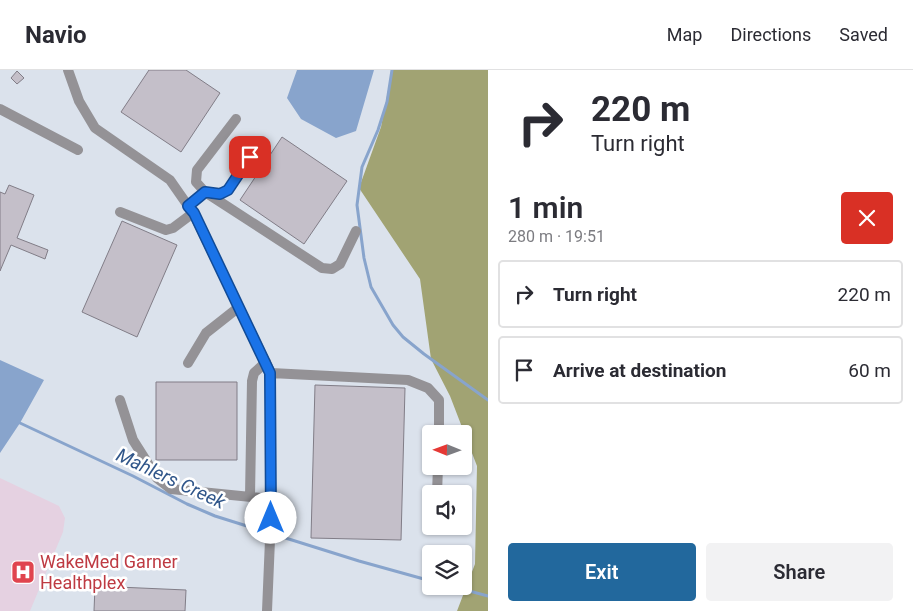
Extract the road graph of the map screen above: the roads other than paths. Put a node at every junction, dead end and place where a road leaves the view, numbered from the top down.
1 (68, 70) edge
2 (0, 110) edge
3 (236, 119) dead end
4 (262, 141) dead end
5 (78, 150) dead end
6 (205, 192) junction
7 (191, 209) junction
8 (120, 212) dead end
9 (356, 231) dead end
10 (238, 307) junction
11 (266, 362) junction
12 (188, 363) dead end
13 (270, 373) junction
14 (120, 400) dead end
15 (438, 425) edge
16 (250, 496) junction
17 (271, 498) junction
18 (266, 611) edge

1 - 7 street
2 - 5 street
3 - 6 street
4 - 6 street
6 - 7 street
6 - 9 street
7 - 8 street
7 - 10 street
10 - 11 street
10 - 12 street
11 - 13 street
11 - 16 street
13 - 15 street
13 - 17 street
14 - 16 street
16 - 17 street
17 - 18 street

